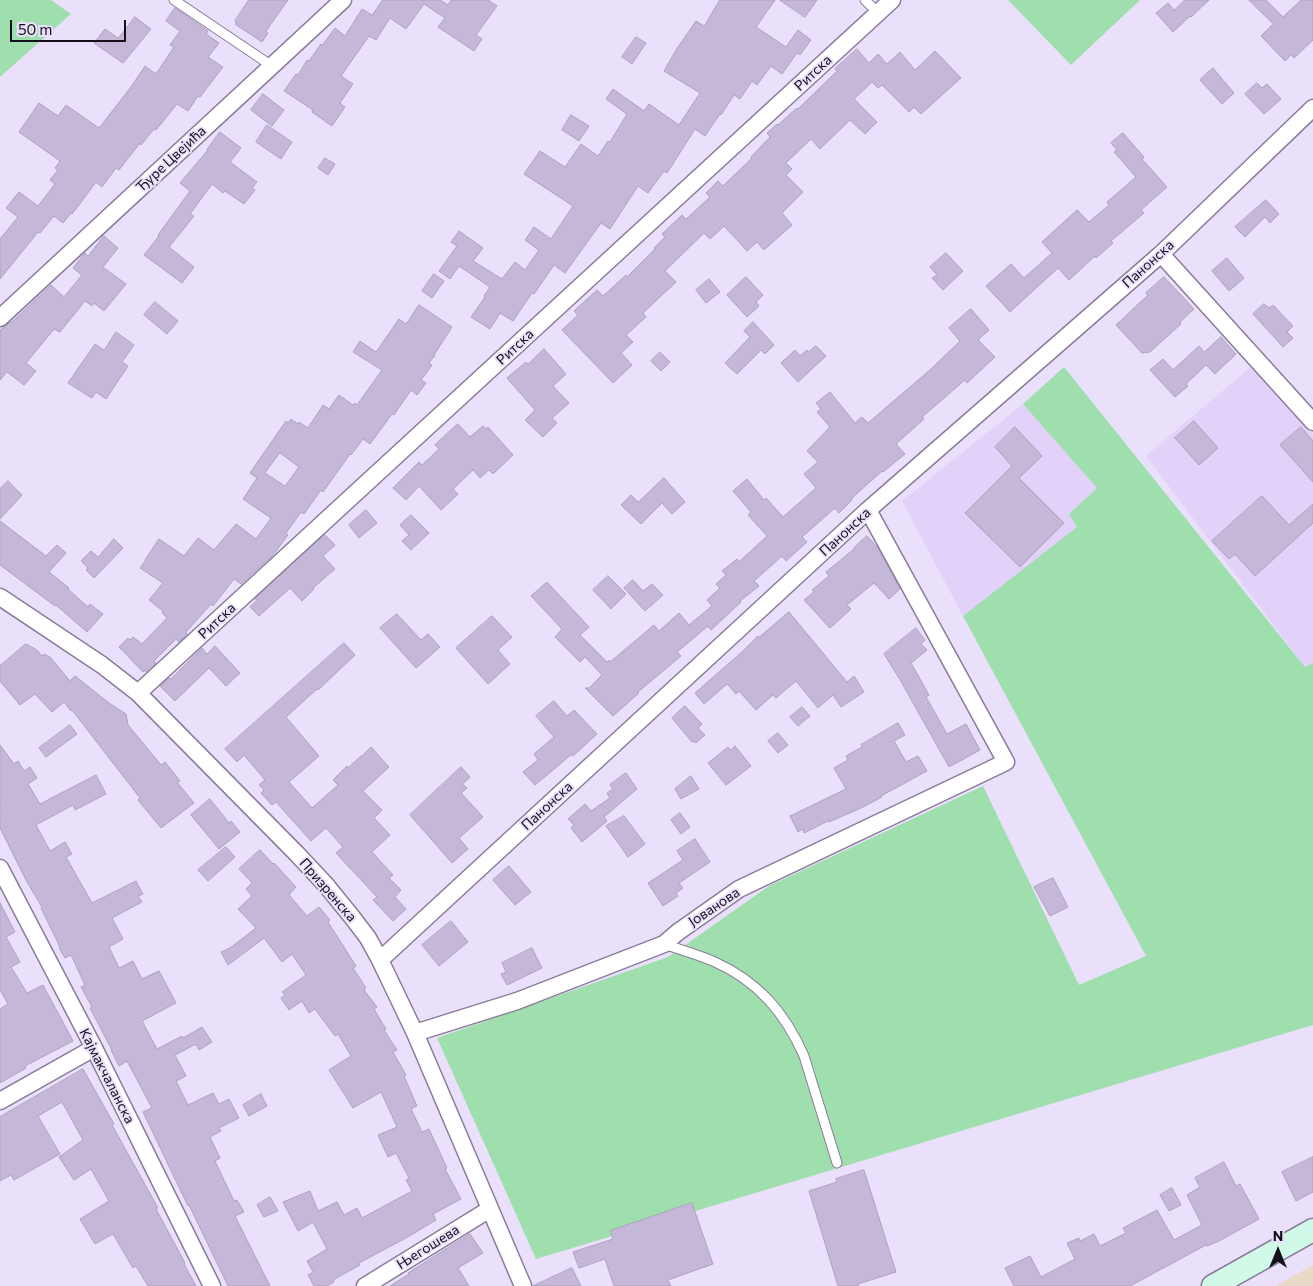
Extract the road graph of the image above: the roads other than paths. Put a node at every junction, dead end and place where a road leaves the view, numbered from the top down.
1 (174, 0) edge
2 (343, 0) edge
3 (864, 0) edge
4 (892, 0) edge
5 (878, 13) junction
6 (272, 66) junction
7 (1313, 108) edge
8 (1161, 254) junction
9 (0, 318) edge
10 (1313, 422) edge
11 (868, 510) junction
12 (0, 597) edge
13 (138, 693) junction
14 (0, 868) edge
15 (664, 944) junction
16 (380, 960) junction
17 (415, 1033) junction
18 (94, 1048) junction
19 (0, 1101) edge
20 (837, 1163) dead end
21 (490, 1209) junction
22 (1313, 1230) edge
23 (212, 1286) edge
24 (365, 1286) edge
25 (523, 1286) edge
26 (1213, 1286) edge

1 - 6 lane
2 - 6 street, Ђуре Цвејића
3 - 5 lane
4 - 5 street, Ритска
5 - 13 street, Ритска
6 - 9 street, Ђуре Цвејића
7 - 8 street, Панонска
8 - 10 street
8 - 11 street, Панонска
11 - 15 street, Јованова
11 - 16 street, Панонска
12 - 13 street, Призренска
13 - 16 street, Призренска
14 - 18 street, Кајмакчаланска
15 - 17 street, Јованова
15 - 20 lane
16 - 17 street, Призренска
17 - 21 street, Призренска
18 - 19 street
18 - 23 street, Кајмакчаланска
21 - 24 street, Његошева
21 - 25 street, Призренска
22 - 26 street

